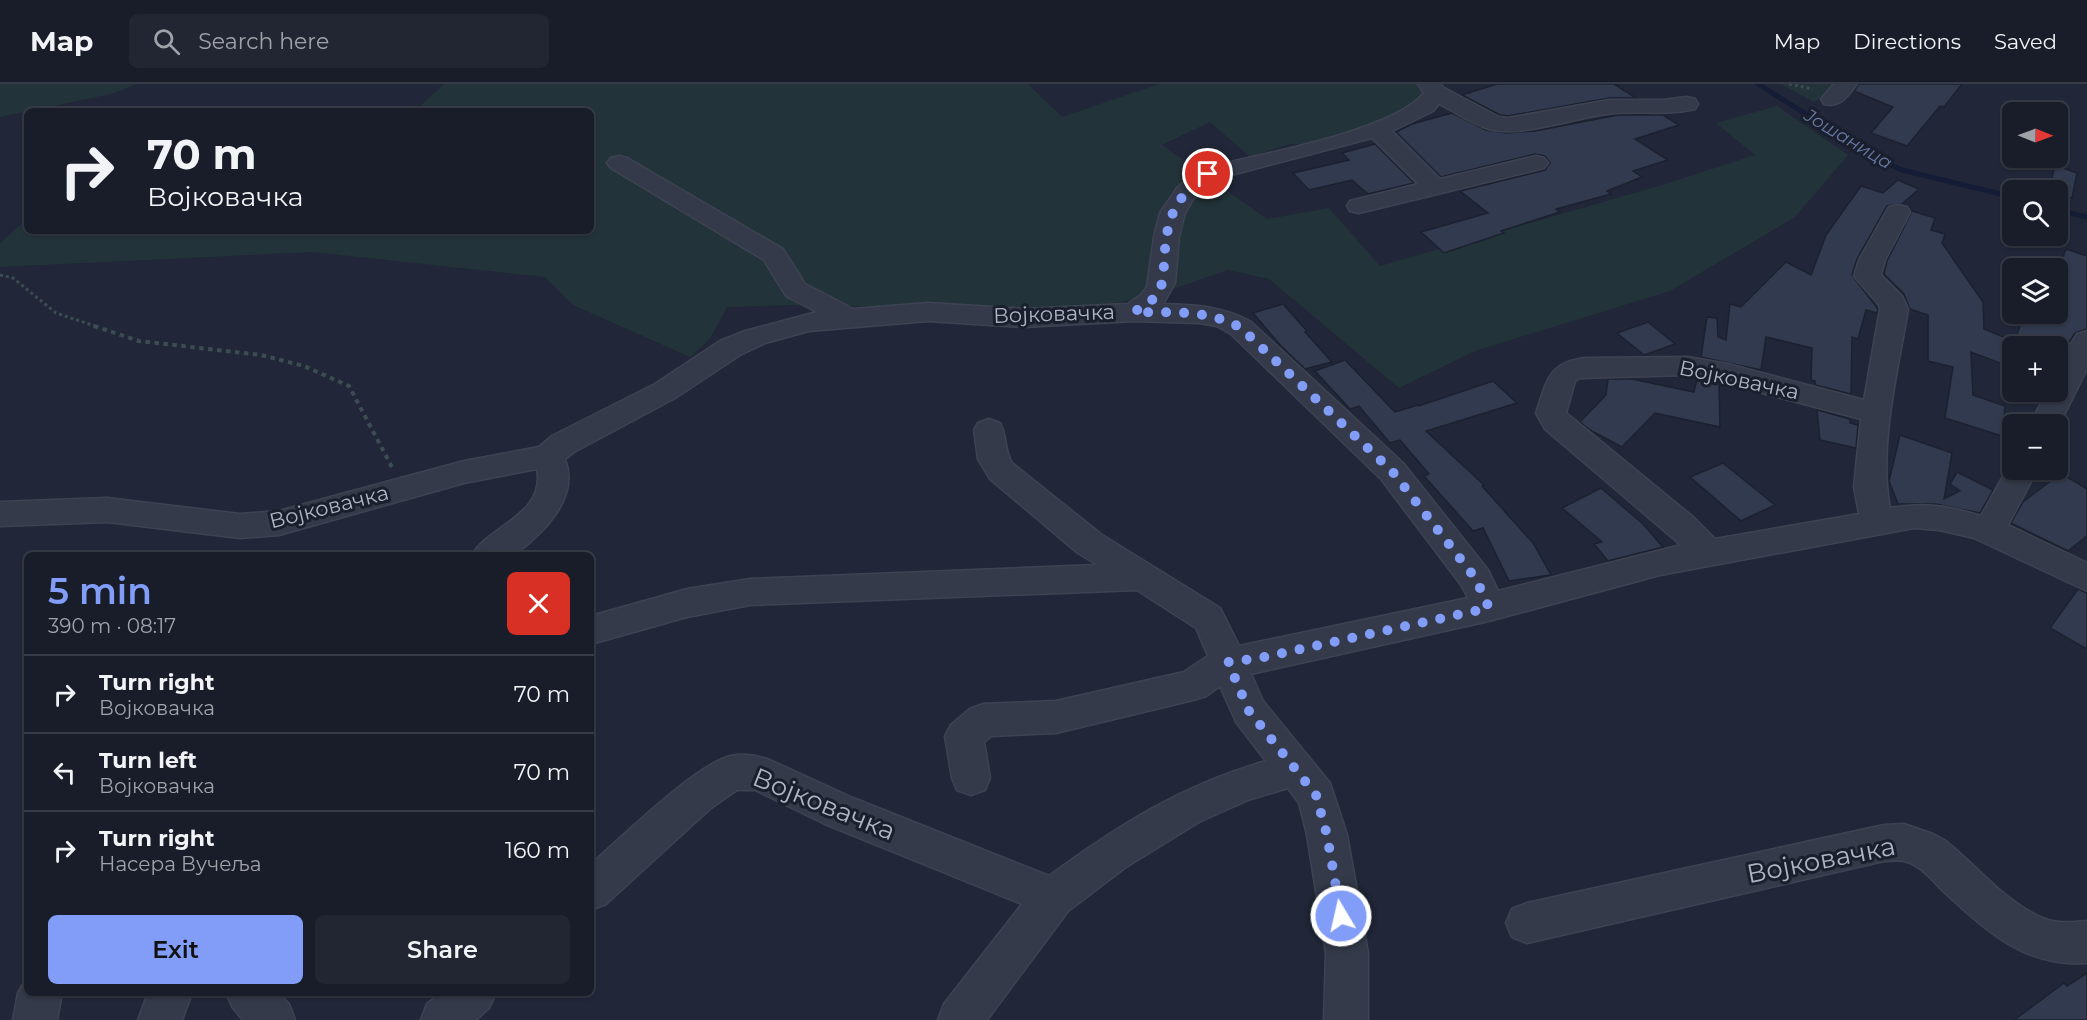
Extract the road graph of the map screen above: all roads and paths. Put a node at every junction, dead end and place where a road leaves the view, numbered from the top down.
1 (1790, 84) edge
2 (1433, 89) edge
3 (1832, 91) edge
4 (1687, 104) dead end
5 (1377, 130) junction
6 (619, 163) dead end
7 (1536, 163) dead end
8 (1433, 186) junction
9 (1359, 206) dead end
10 (1898, 212) dead end
11 (0, 274) edge
12 (1134, 312) junction
13 (848, 318) junction
14 (2087, 340) edge
15 (1876, 413) junction
16 (2050, 414) edge
17 (990, 430) dead end
18 (548, 456) junction
19 (2017, 480) edge
20 (403, 489) junction
21 (0, 514) edge
22 (1876, 521) junction
23 (1990, 530) junction
24 (493, 552) edge
25 (1708, 553) junction
26 (1140, 577) junction
27 (2087, 578) edge
28 (1489, 608) junction
29 (594, 629) edge
30 (1228, 662) junction
31 (1296, 769) junction
32 (971, 778) dead end
33 (594, 887) edge
34 (1053, 897) junction
35 (1527, 923) dead end
36 (2087, 942) edge
37 (39, 996) edge
38 (169, 996) edge
39 (252, 996) edge
40 (471, 996) edge
41 (35, 1020) edge
42 (160, 1020) edge
43 (273, 1020) edge
44 (443, 1020) edge
45 (960, 1020) edge
46 (1346, 1020) edge

1 - 3 path
2 - 4 street
2 - 5 street
5 - 8 street
5 - 12 street
6 - 13 street
7 - 8 street
8 - 9 street
10 - 15 street
11 - 20 path
12 - 13 street, Војковачка
12 - 28 street, Војковачка
13 - 18 street, Војковачка
14 - 16 street
15 - 22 street
15 - 25 street, Војковачка
17 - 26 street
18 - 20 street, Војковачка
18 - 24 street
19 - 23 street
20 - 21 street, Војковачка
22 - 23 street
22 - 25 street
23 - 27 street
25 - 28 street
26 - 29 street
26 - 30 street
28 - 30 street
30 - 31 street
30 - 32 street
31 - 34 street
31 - 46 street
33 - 34 street, Војковачка
34 - 45 street
35 - 36 street, Војковачка
37 - 41 street
38 - 42 street
39 - 43 street
40 - 44 street

